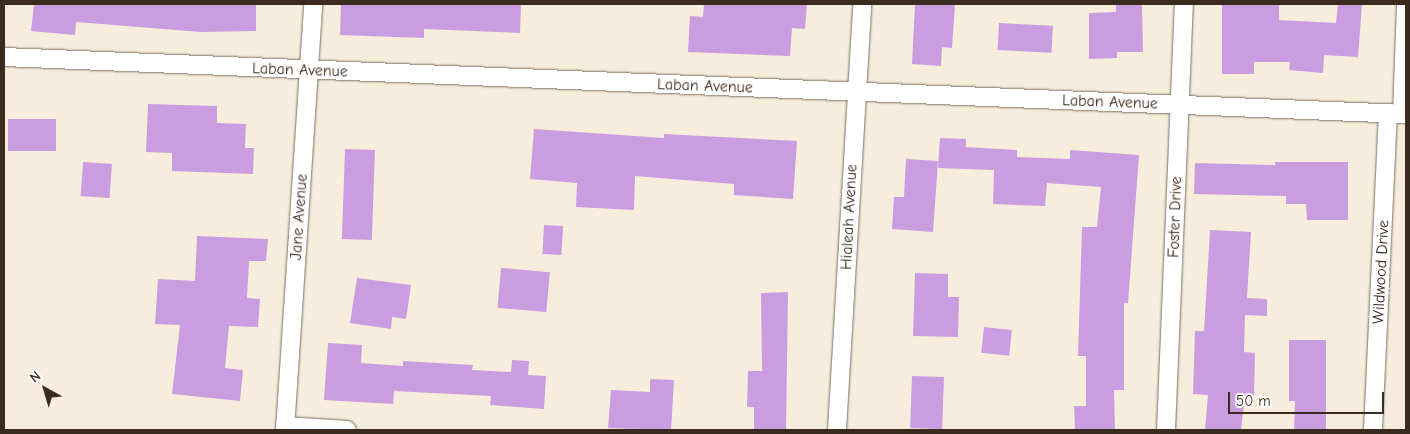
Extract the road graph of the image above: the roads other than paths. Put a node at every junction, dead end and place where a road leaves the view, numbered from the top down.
1 (313, 4) edge
2 (862, 4) edge
3 (1184, 4) edge
4 (1406, 4) edge
5 (4, 58) edge
6 (308, 70) junction
7 (857, 92) junction
8 (1179, 105) junction
9 (1399, 114) edge
10 (285, 428) edge
11 (347, 430) edge
12 (836, 430) edge
13 (1166, 430) edge
14 (1373, 430) edge

1 - 6 street, Jane Avenue
2 - 7 street, Hialeah Avenue
3 - 8 street, Foster Drive
4 - 9 street, Wildwood Drive
5 - 6 street, Laban Avenue
6 - 7 street, Laban Avenue
6 - 10 street, Jane Avenue
7 - 8 street, Laban Avenue
7 - 12 street, Hialeah Avenue
8 - 9 street, Laban Avenue
8 - 13 street, Foster Drive
9 - 14 street, Wildwood Drive
10 - 11 street

